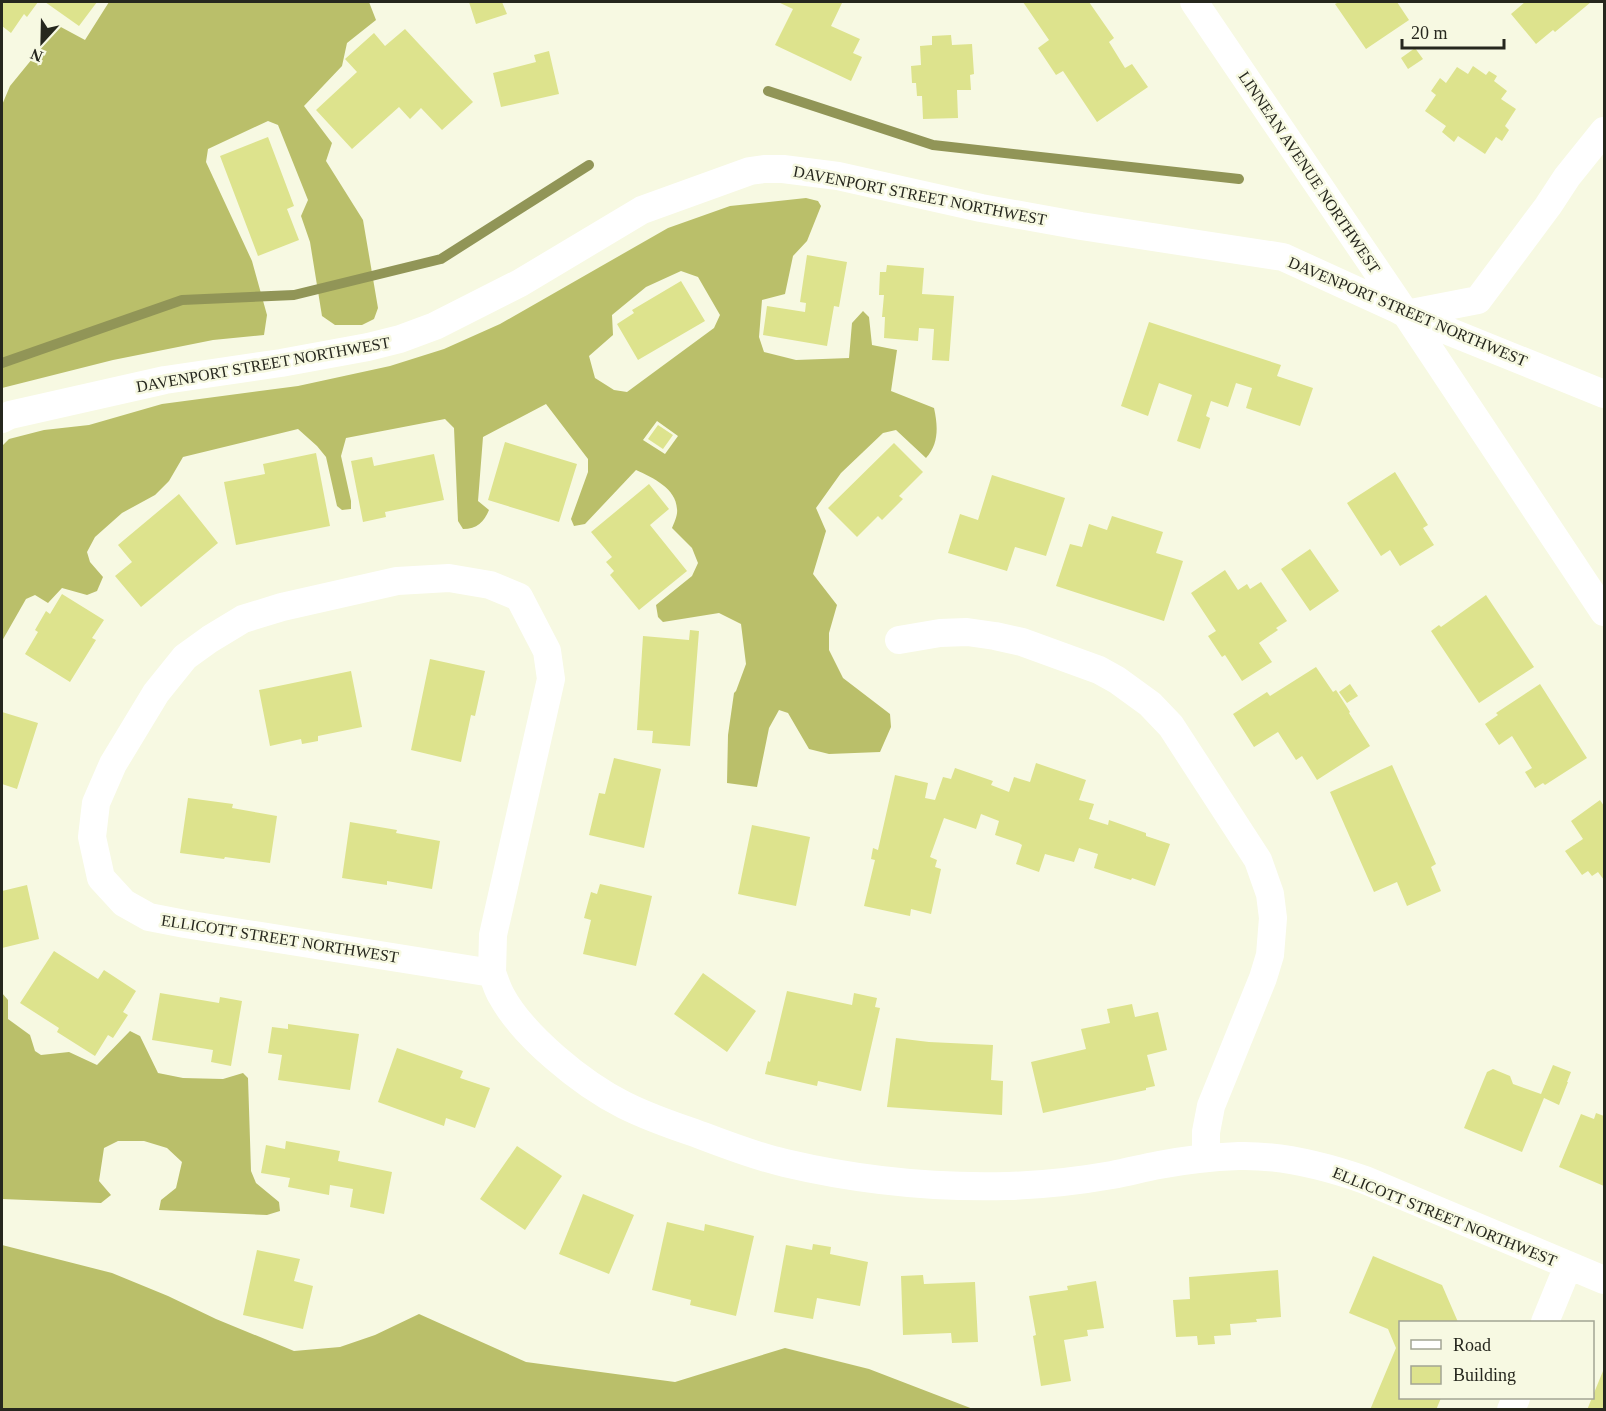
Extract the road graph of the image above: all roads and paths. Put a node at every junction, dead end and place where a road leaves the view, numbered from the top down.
1 (1194, 2) edge
2 (1605, 131) edge
3 (1406, 314) junction
4 (1605, 394) edge
5 (2, 419) edge
6 (1605, 612) edge
7 (899, 640) dead end
8 (492, 973) junction
9 (1206, 1158) junction
10 (1568, 1266) junction
11 (1605, 1280) edge
12 (1546, 1321) edge

1 - 3 street, LINNEAN AVENUE NORTHWEST
2 - 3 street
3 - 4 street, DAVENPORT STREET NORTHWEST
3 - 5 street, DAVENPORT STREET NORTHWEST
3 - 6 street, LINNEAN AVENUE NORTHWEST
7 - 9 street
8 - 8 street, ELLICOTT STREET NORTHWEST
8 - 9 street, ELLICOTT STREET NORTHWEST
9 - 10 street, ELLICOTT STREET NORTHWEST
10 - 11 street, ELLICOTT STREET NORTHWEST
10 - 12 street

